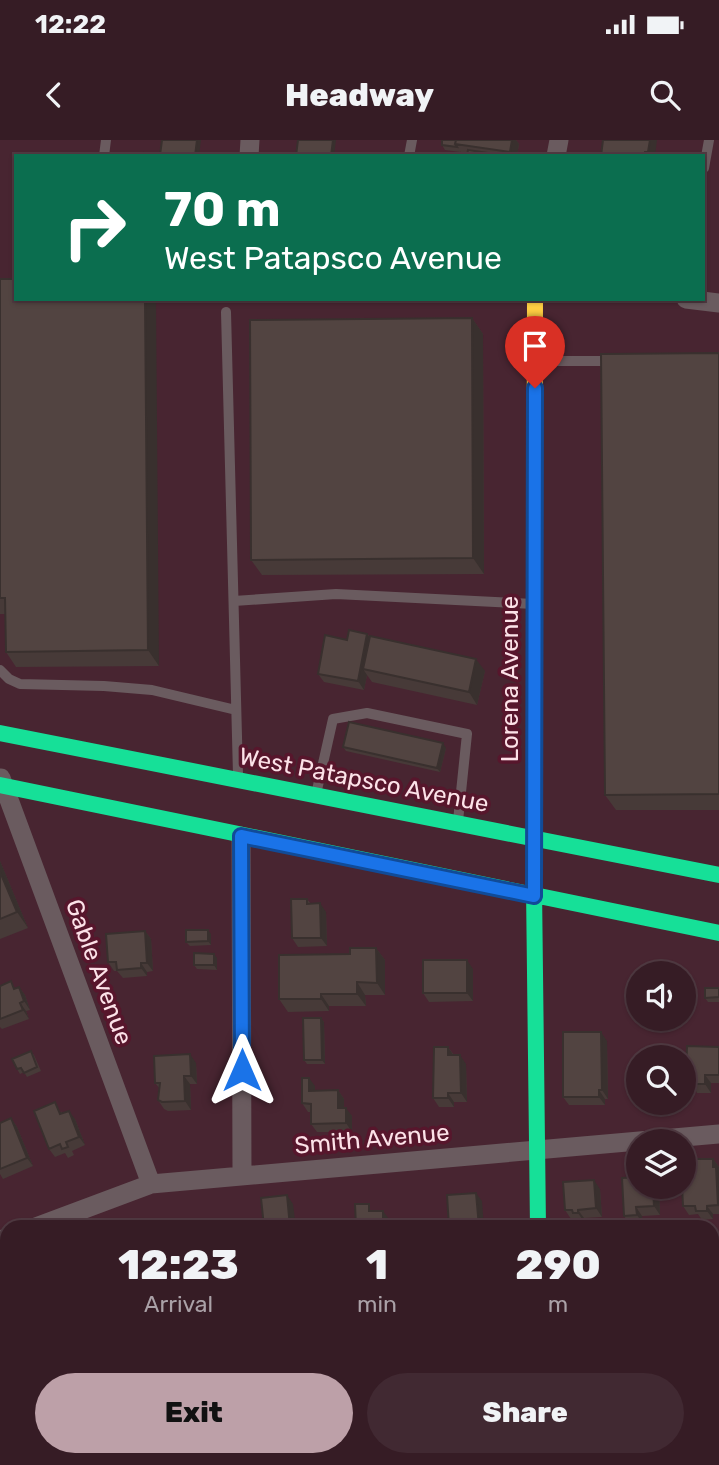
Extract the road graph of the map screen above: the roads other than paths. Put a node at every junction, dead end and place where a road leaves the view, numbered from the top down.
1 (709, 140) edge
2 (705, 162) edge
3 (535, 301) edge
4 (226, 312) dead end
5 (535, 361) junction
6 (623, 361) edge
7 (234, 601) junction
8 (535, 604) junction
9 (0, 670) edge
10 (236, 710) junction
11 (0, 733) edge
12 (238, 779) junction
13 (2, 783) edge
14 (316, 794) junction
15 (458, 822) junction
16 (241, 836) junction
17 (534, 837) junction
18 (719, 875) edge
19 (534, 896) junction
20 (719, 933) edge
21 (719, 1134) edge
22 (538, 1149) junction
23 (242, 1174) junction
24 (151, 1184) junction
25 (55, 1220) edge
26 (538, 1220) edge

1 - 2 lane
3 - 5 main road, Lorena Avenue
4 - 7 lane
5 - 6 lane
5 - 8 main road, Lorena Avenue
7 - 8 lane
7 - 10 lane
8 - 17 main road, Lorena Avenue
9 - 10 lane
10 - 12 lane
11 - 12 main road, West Patapsco Avenue
12 - 14 main road, West Patapsco Avenue
13 - 16 main road
13 - 24 street, Gable Avenue
14 - 15 main road, West Patapsco Avenue
14 - 15 lane
15 - 17 main road, West Patapsco Avenue
16 - 19 main road
16 - 23 street
17 - 18 main road, West Patapsco Avenue
17 - 19 main road, Lorena Avenue
19 - 20 main road
19 - 22 main road, Lorena Avenue
21 - 22 street, Smith Avenue
22 - 23 street, Smith Avenue
22 - 26 main road, Lorena Avenue
23 - 24 street, Smith Avenue
24 - 25 street, Smith Avenue

